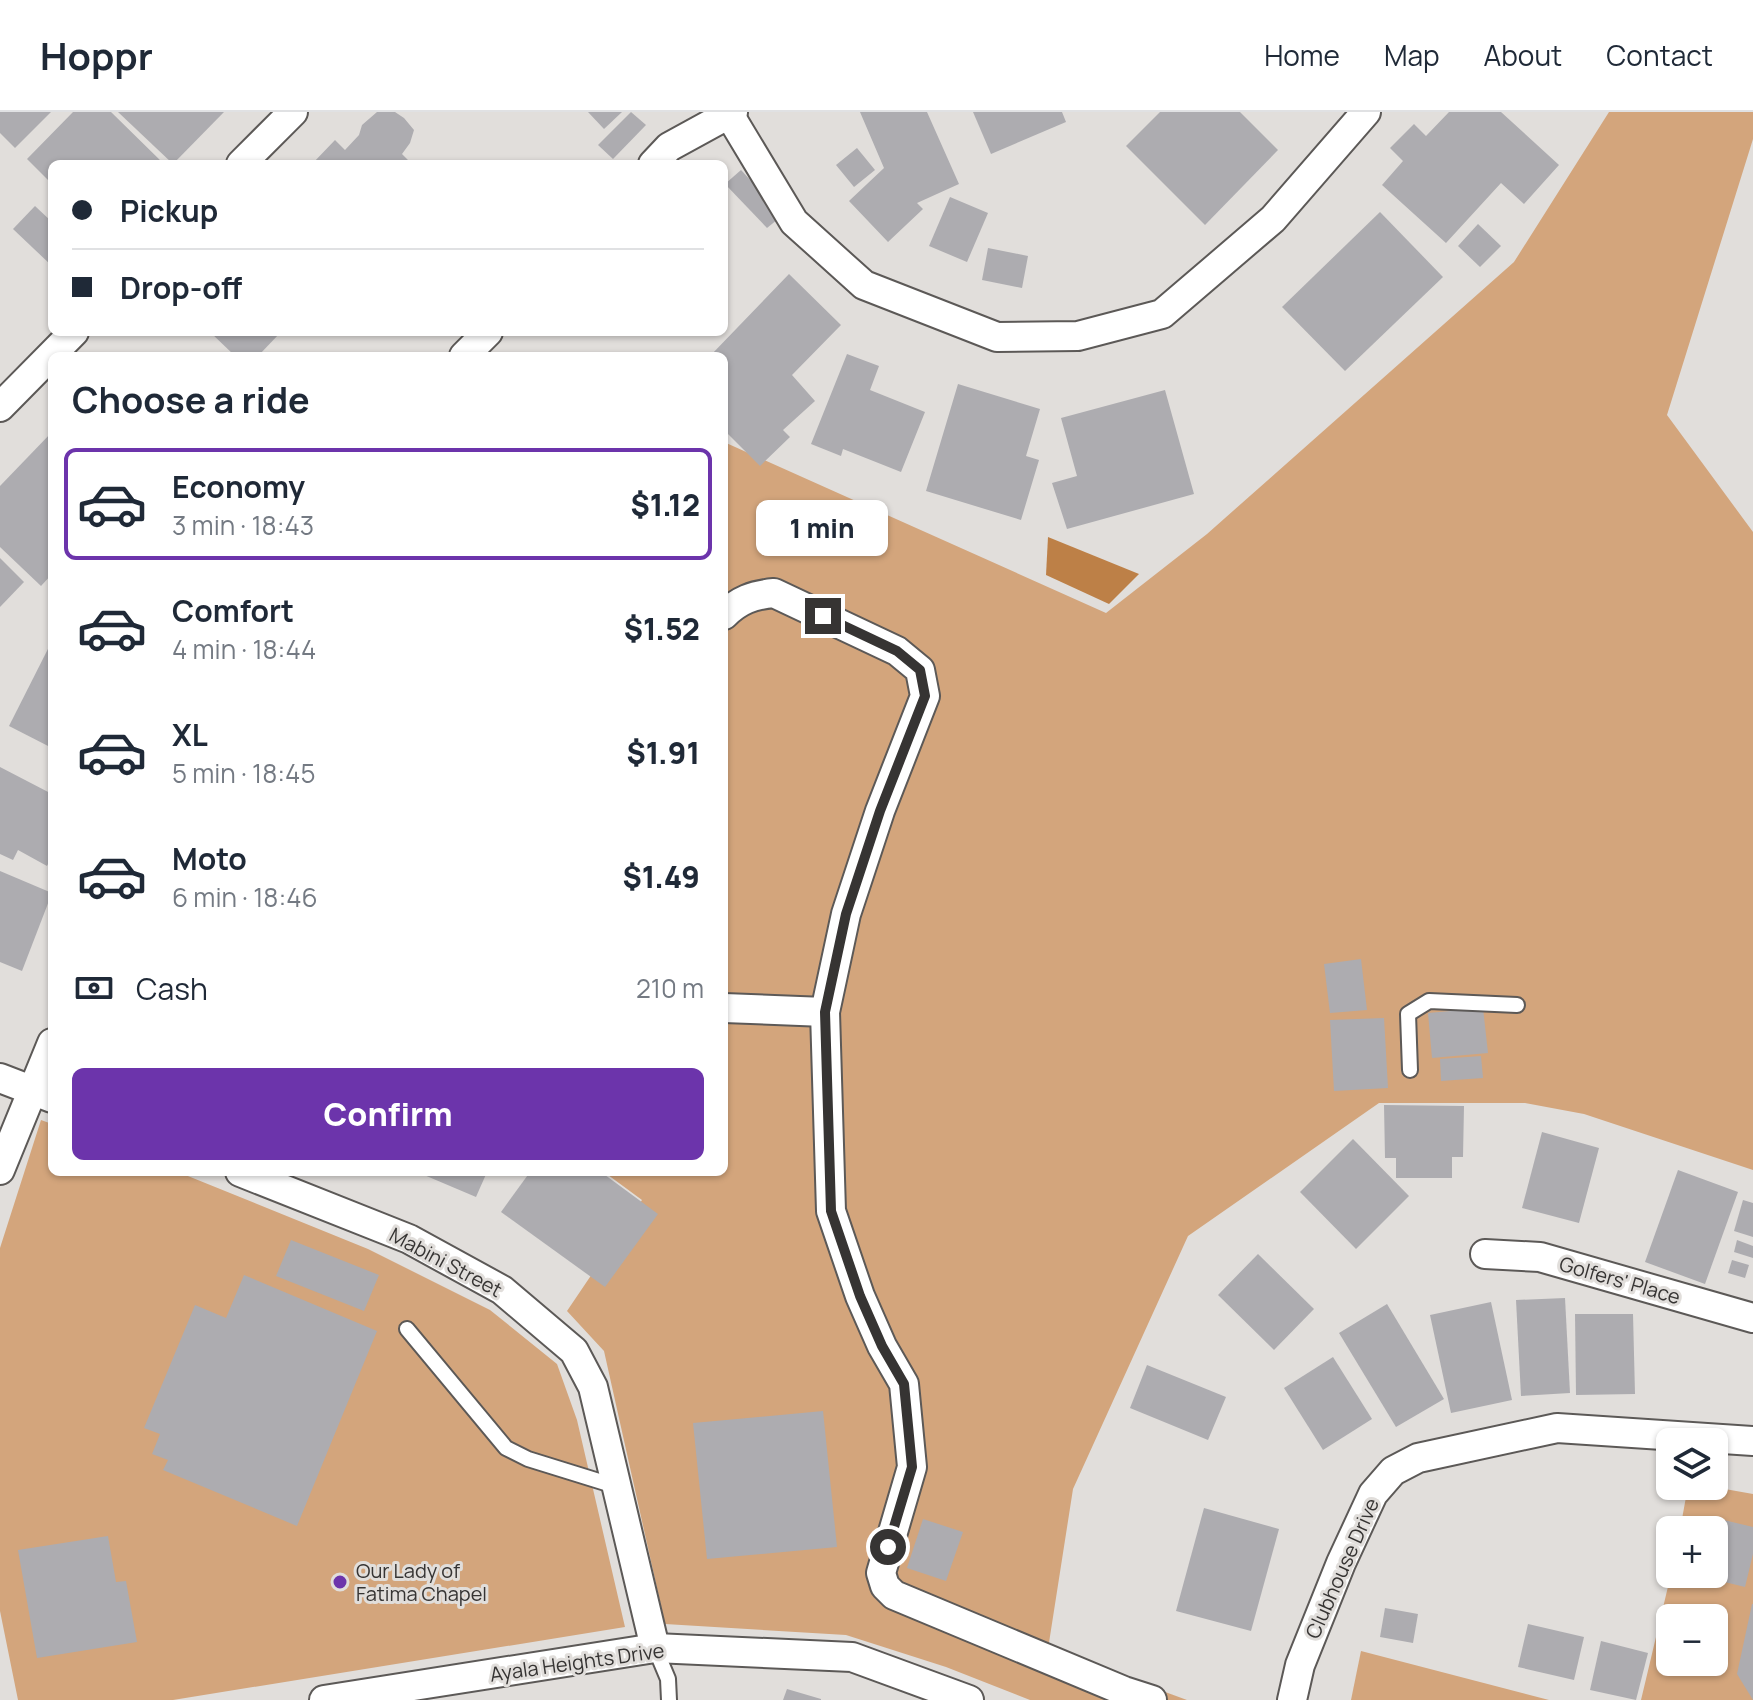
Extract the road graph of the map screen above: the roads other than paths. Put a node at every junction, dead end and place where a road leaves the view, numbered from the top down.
1 (293, 112) edge
2 (1366, 112) edge
3 (730, 113) edge
4 (245, 160) edge
5 (657, 160) edge
6 (70, 336) edge
7 (484, 336) edge
8 (54, 352) edge
9 (468, 352) edge
10 (48, 358) edge
11 (0, 407) edge
12 (728, 611) edge
13 (1517, 1005) dead end
14 (728, 1008) edge
15 (825, 1012) junction
16 (48, 1063) edge
17 (1410, 1070) dead end
18 (0, 1078) edge
19 (42, 1094) edge
20 (0, 1170) edge
21 (250, 1176) edge
22 (1485, 1254) dead end
23 (1753, 1318) edge
24 (407, 1329) dead end
25 (1753, 1441) edge
26 (615, 1486) junction
27 (655, 1648) junction
28 (324, 1700) edge
29 (669, 1700) edge
30 (969, 1700) edge
31 (1152, 1700) edge
32 (1292, 1700) edge

1 - 4 street
2 - 3 street
3 - 5 street
6 - 8 street
7 - 9 street
10 - 11 street
12 - 15 street
13 - 17 lane
14 - 15 street
15 - 31 street
16 - 19 street
18 - 19 street
19 - 20 street
21 - 26 street, Mabini Street
22 - 23 street, Golfers' Place
24 - 26 lane
25 - 32 street, Clubhouse Drive
26 - 27 street, Mabini Street
27 - 28 street, Ayala Heights Drive
27 - 29 lane
27 - 30 street, Ayala Heights Drive

